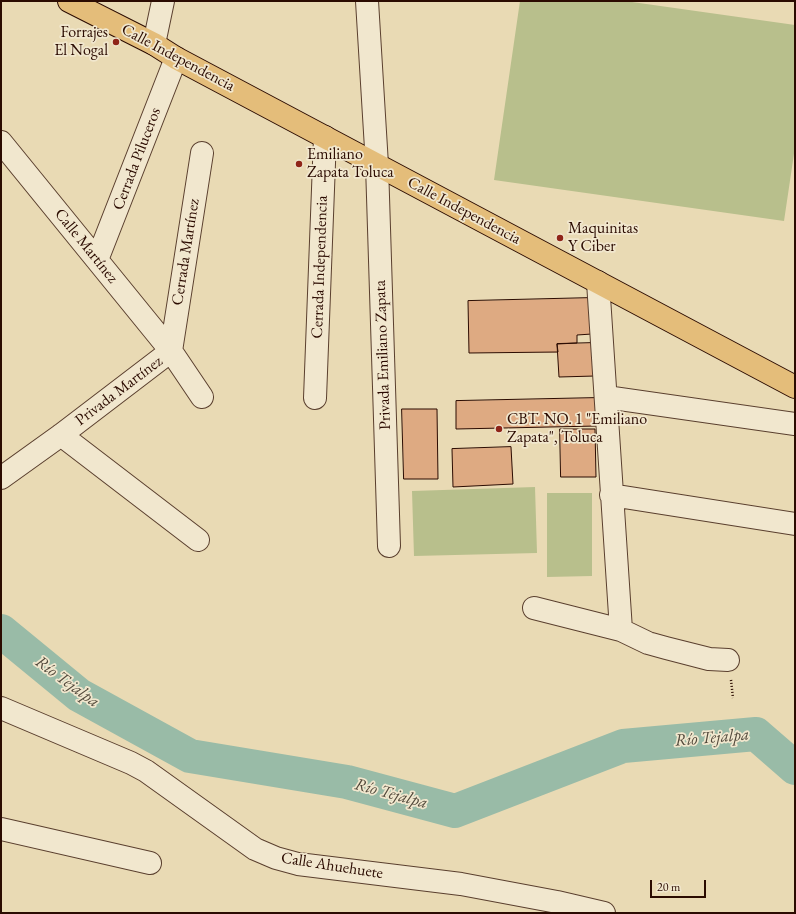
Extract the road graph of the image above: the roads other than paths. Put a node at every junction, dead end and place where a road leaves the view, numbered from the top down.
1 (69, 1) edge
2 (163, 1) edge
3 (367, 1) edge
4 (154, 44) junction
5 (176, 58) junction
6 (325, 137) junction
7 (1, 142) edge
8 (202, 154) dead end
9 (377, 165) junction
10 (97, 260) junction
11 (598, 282) junction
12 (171, 351) junction
13 (795, 387) edge
14 (202, 397) dead end
15 (606, 397) junction
16 (315, 398) dead end
17 (795, 424) edge
18 (61, 435) junction
19 (1, 478) edge
20 (611, 495) junction
21 (795, 524) edge
22 (198, 540) dead end
23 (389, 546) dead end
24 (534, 608) dead end
25 (621, 630) junction
26 (728, 660) dead end
27 (1, 708) edge
28 (1, 829) edge
29 (150, 863) dead end
30 (604, 913) edge

1 - 4 main road, Calle Independencia
2 - 4 street
3 - 9 street, Privada Emiliano Zapata
4 - 5 main road, Calle Independencia
5 - 6 main road, Calle Independencia
5 - 10 street, Cerrada Piluceros
6 - 9 main road, Calle Independencia
6 - 16 street, Cerrada Independencia
7 - 10 street, Calle Martínez
8 - 12 street, Cerrada Martínez
9 - 11 main road, Calle Independencia
9 - 23 street, Privada Emiliano Zapata
10 - 12 street, Calle Martínez
11 - 13 main road, Calle Independencia
11 - 15 street
12 - 14 street, Privada Martínez
12 - 18 street, Privada Martínez
15 - 17 street
15 - 20 street
18 - 19 street, Privada Martínez
18 - 22 street, Privada Martínez
20 - 21 street
20 - 25 street
24 - 25 street
25 - 26 street
27 - 30 street, Calle Ahuehuete
28 - 29 street

